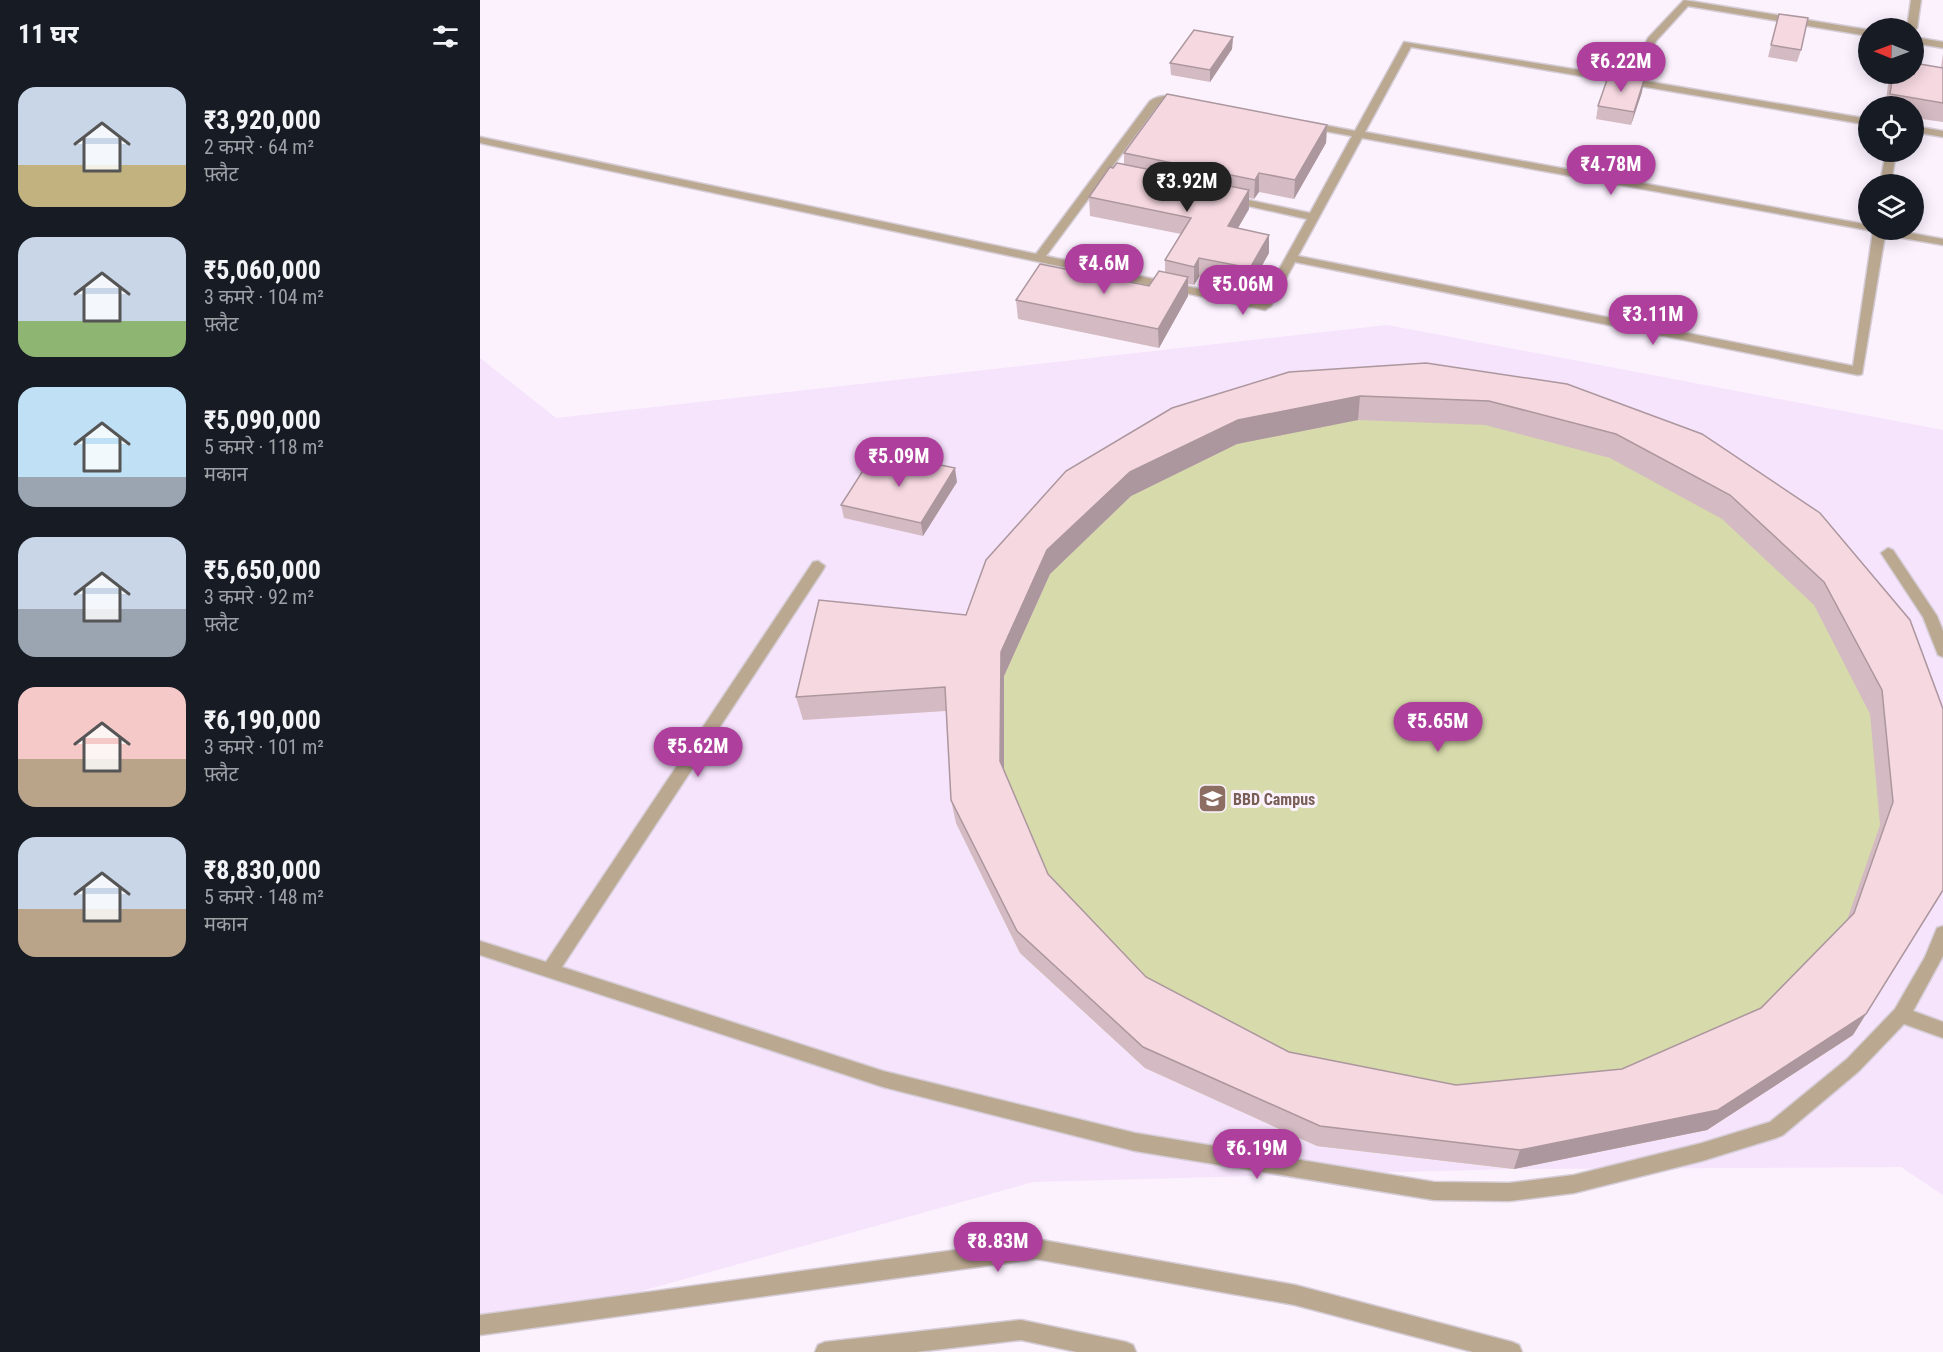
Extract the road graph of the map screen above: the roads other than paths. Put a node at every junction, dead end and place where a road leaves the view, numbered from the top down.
1 (1916, 0) edge
2 (1688, 2) edge
3 (1913, 18) edge
4 (1858, 31) edge
5 (1924, 42) edge
6 (1943, 45) edge
7 (1633, 82) junction
8 (1198, 105) edge
9 (1858, 120) edge
10 (1301, 124) edge
11 (1924, 131) edge
12 (1943, 134) edge
13 (1358, 135) junction
14 (480, 140) edge
15 (1101, 172) junction
16 (1115, 174) edge
17 (1218, 197) edge
18 (1313, 217) junction
19 (1858, 226) edge
20 (1924, 238) edge
21 (1878, 240) edge
22 (1943, 242) edge
23 (1039, 258) junction
24 (1291, 258) junction
25 (1888, 553) dead end
26 (818, 566) dead end
27 (1943, 651) edge
28 (1943, 933) edge
29 (480, 948) edge
30 (550, 971) junction
31 (1901, 1015) junction
32 (1943, 1030) edge
33 (480, 1325) edge
34 (825, 1352) edge
35 (1126, 1352) edge
36 (1512, 1352) edge

1 - 3 street
2 - 4 street
2 - 7 street
5 - 6 street
7 - 9 street
7 - 13 street
8 - 15 street
10 - 13 street
11 - 12 street
13 - 18 street
13 - 19 street
14 - 23 street
15 - 16 street
15 - 23 street
17 - 18 street
18 - 24 street
20 - 22 street
21 - 24 street
23 - 24 street
25 - 27 street
26 - 30 street
28 - 31 street
29 - 30 street
30 - 31 street
31 - 32 street
33 - 36 street
34 - 35 street

